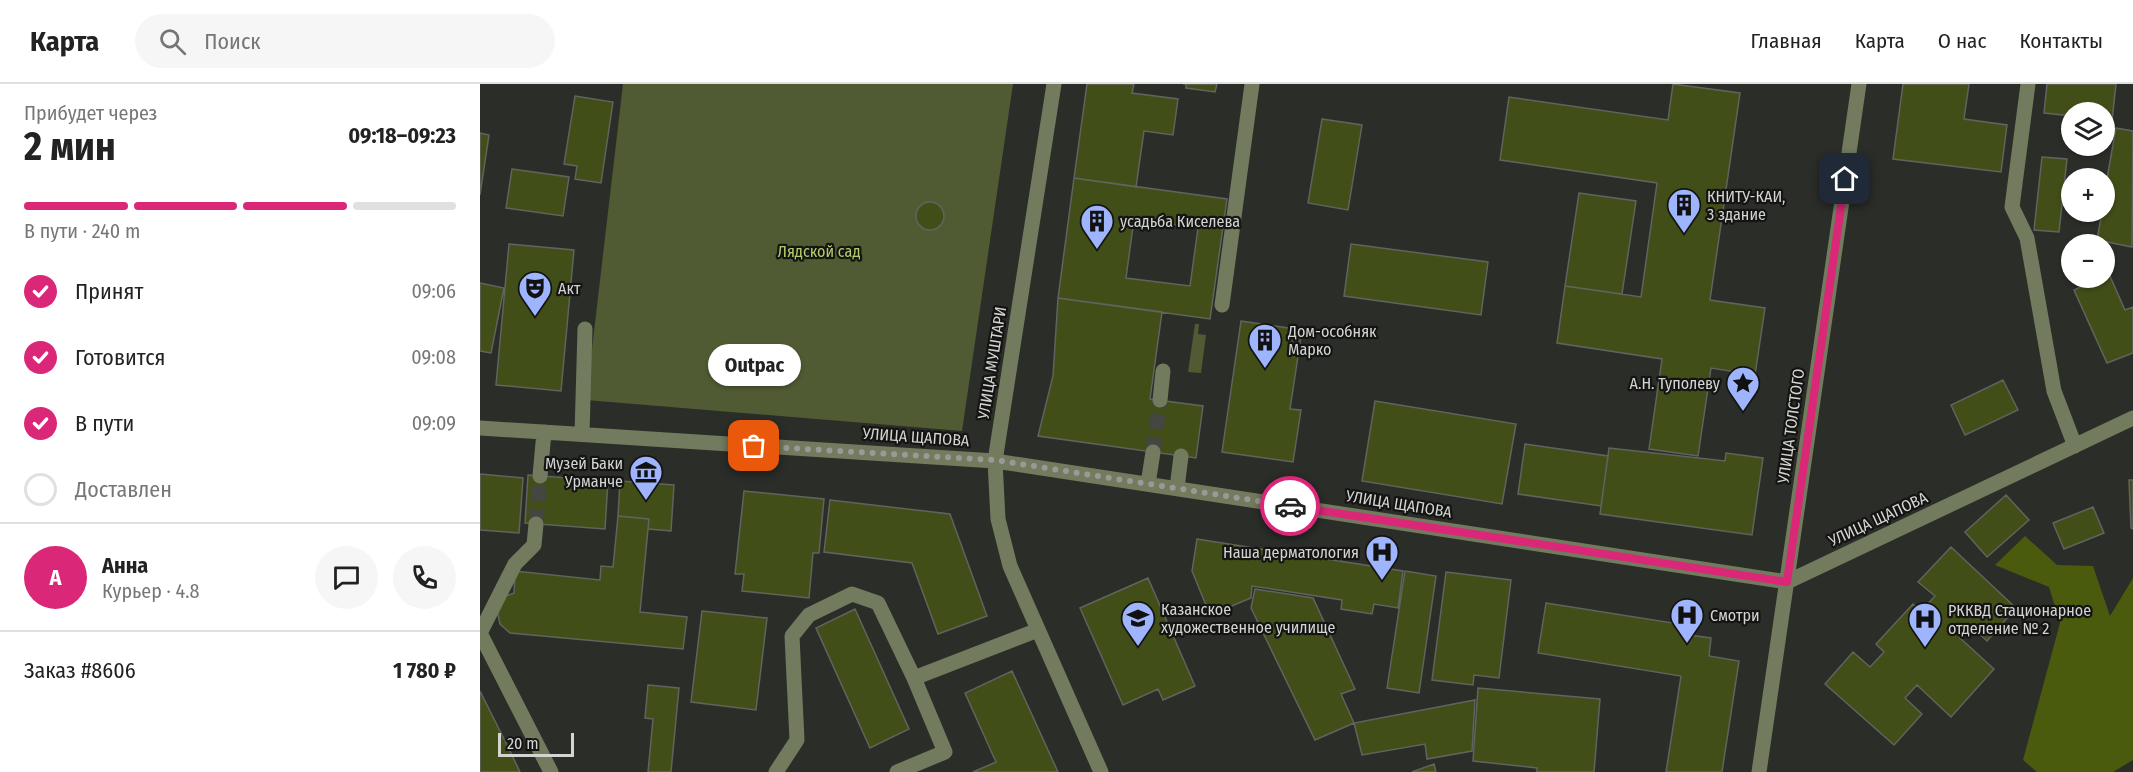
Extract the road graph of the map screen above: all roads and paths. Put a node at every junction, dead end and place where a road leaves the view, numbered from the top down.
1 (1054, 84) edge
2 (1252, 84) edge
3 (1859, 84) edge
4 (2028, 84) edge
5 (1222, 305) dead end
6 (585, 329) dead end
7 (1163, 371) dead end
8 (1160, 400) tunnel mouth
9 (2133, 418) edge
10 (480, 428) edge
11 (544, 432) junction
12 (582, 434) junction
13 (2075, 446) junction
14 (1153, 452) tunnel mouth
15 (1181, 456) dead end
16 (995, 460) junction
17 (540, 476) tunnel mouth
18 (1148, 484) junction
19 (1177, 488) junction
20 (536, 524) tunnel mouth
21 (1787, 582) junction
22 (1038, 630) junction
23 (914, 678) junction
24 (550, 772) edge
25 (776, 772) edge
26 (897, 772) edge
27 (1101, 772) edge
28 (1759, 772) edge

1 - 16 street, УЛИЦА МУШТАРИ
2 - 5 street
3 - 21 street, УЛИЦА ТОЛСТОГО
4 - 13 street
6 - 12 street
7 - 8 street
9 - 13 street, УЛИЦА ЩАПОВА
10 - 11 street, УЛИЦА ЩАПОВА
11 - 12 street, УЛИЦА ЩАПОВА
11 - 17 street
12 - 16 street, УЛИЦА ЩАПОВА
13 - 21 street, УЛИЦА ЩАПОВА
14 - 18 street
15 - 19 street
16 - 18 street, УЛИЦА ЩАПОВА
16 - 22 street, УЛИЦА МУШТАРИ
18 - 19 street, УЛИЦА ЩАПОВА
19 - 21 street, УЛИЦА ЩАПОВА
20 - 24 street
21 - 28 street, УЛИЦА ТОЛСТОГО
22 - 23 street
22 - 27 street, УЛИЦА МУШТАРИ
23 - 25 street
23 - 26 street

